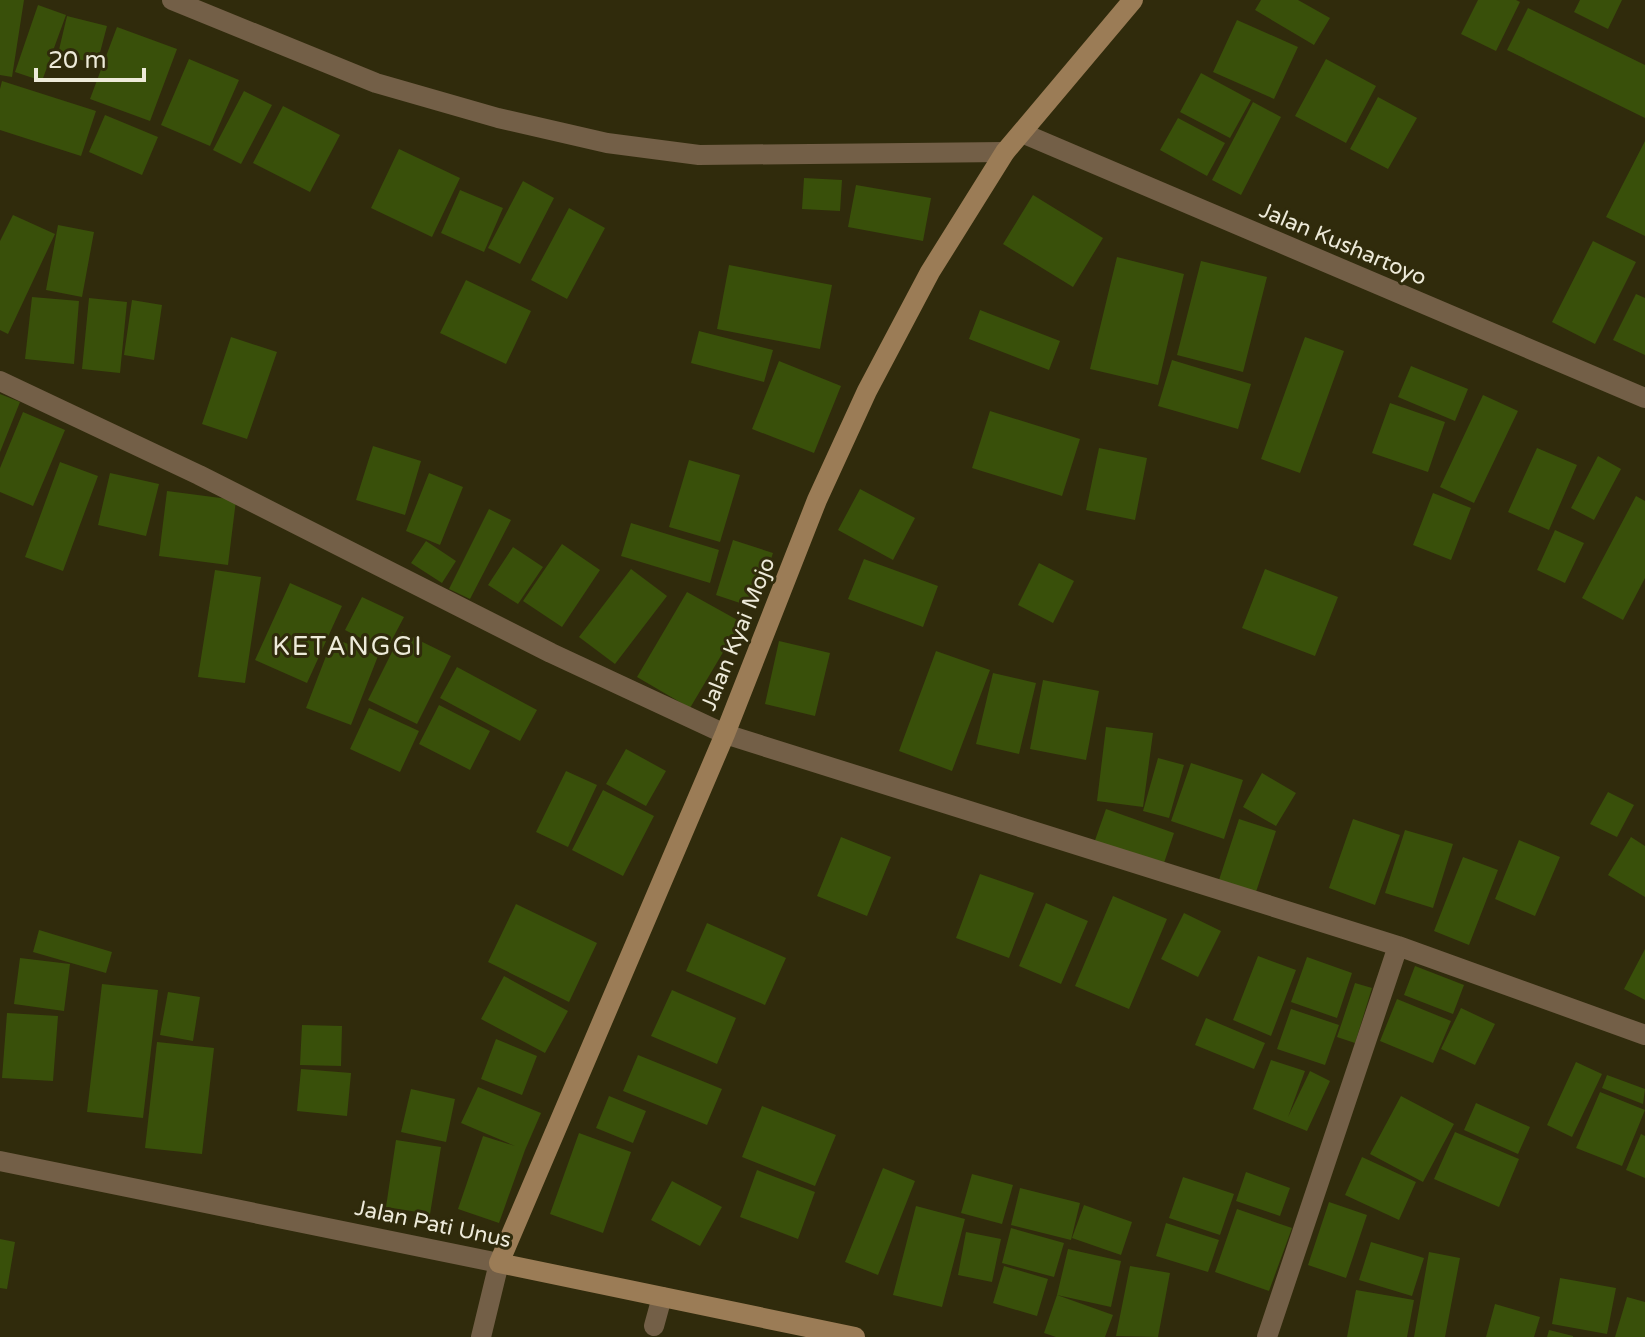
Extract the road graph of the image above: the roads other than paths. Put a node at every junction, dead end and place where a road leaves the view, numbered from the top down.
1 (172, 0) edge
2 (1133, 0) edge
3 (1022, 133) junction
4 (1005, 152) junction
5 (0, 381) edge
6 (1645, 398) edge
7 (725, 734) junction
8 (1398, 946) junction
9 (1645, 1035) edge
10 (0, 1161) edge
11 (499, 1263) junction
12 (662, 1297) junction
13 (654, 1326) dead end
14 (481, 1337) edge
15 (855, 1337) edge
16 (1267, 1337) edge

1 - 4 street
2 - 3 street, Jalan Kyai Mojo
3 - 4 street, Jalan Kyai Mojo
3 - 6 street, Jalan Kushartoyo
4 - 7 street, Jalan Kyai Mojo
5 - 7 street
7 - 8 street
7 - 11 street, Jalan Kyai Mojo
8 - 9 street
8 - 16 street
10 - 11 street, Jalan Pati Unus
11 - 12 street, Jalan Pati Unus
11 - 14 street, Jalan Kyai Mojo
12 - 13 street
12 - 15 street, Jalan Pati Unus

